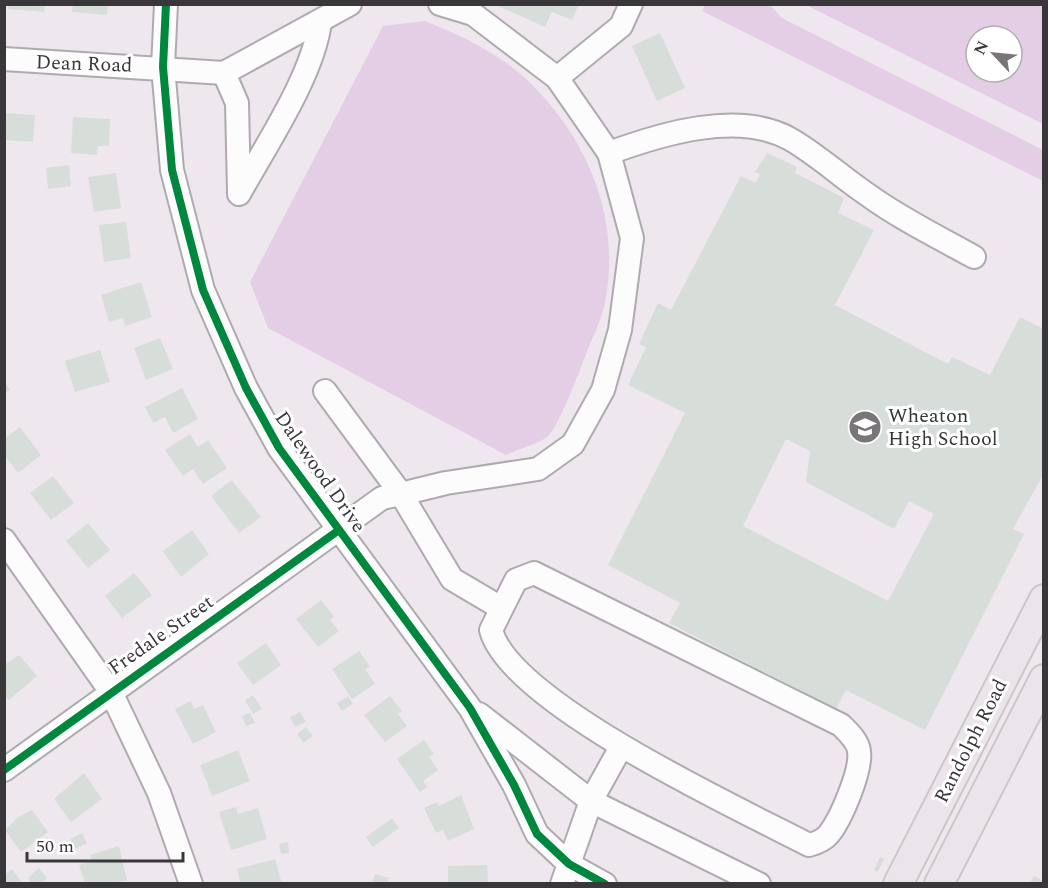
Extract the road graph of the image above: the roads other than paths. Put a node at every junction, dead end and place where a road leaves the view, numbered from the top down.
1 (166, 4) edge
2 (350, 4) edge
3 (440, 4) edge
4 (631, 4) edge
5 (320, 22) junction
6 (4, 59) edge
7 (163, 68) junction
8 (224, 74) junction
9 (557, 78) junction
10 (609, 153) junction
11 (974, 257) dead end
12 (325, 391) dead end
13 (401, 494) junction
14 (339, 530) junction
15 (4, 540) edge
16 (1044, 599) edge
17 (501, 608) junction
18 (1044, 679) edge
19 (111, 692) junction
20 (470, 708) junction
21 (621, 747) junction
22 (4, 770) edge
23 (591, 801) junction
24 (566, 874) edge
25 (191, 884) edge
26 (605, 884) edge
27 (759, 884) edge
28 (898, 884) edge
29 (939, 884) edge

1 - 7 street, Dalewood Drive
2 - 5 street
3 - 9 street, Fredale Street
4 - 9 street
5 - 8 street
5 - 8 street
6 - 7 street, Dean Road
7 - 8 street, Dean Road
7 - 14 street, Dalewood Drive
9 - 10 street, Fredale Street
10 - 11 street
10 - 13 street, Fredale Street
12 - 13 street
13 - 14 street, Fredale Street
13 - 17 street
14 - 19 street, Fredale Street
14 - 20 street, Dalewood Drive
15 - 19 street
16 - 28 main road, Randolph Road
17 - 21 street
17 - 21 street
18 - 29 main road, Randolph Road
19 - 22 street, Fredale Street
19 - 25 street
20 - 23 street, Dalewood Drive
20 - 24 street, Dalewood Drive
21 - 23 street
23 - 24 street
23 - 27 street, Dalewood Drive
24 - 26 street, Dalewood Drive

